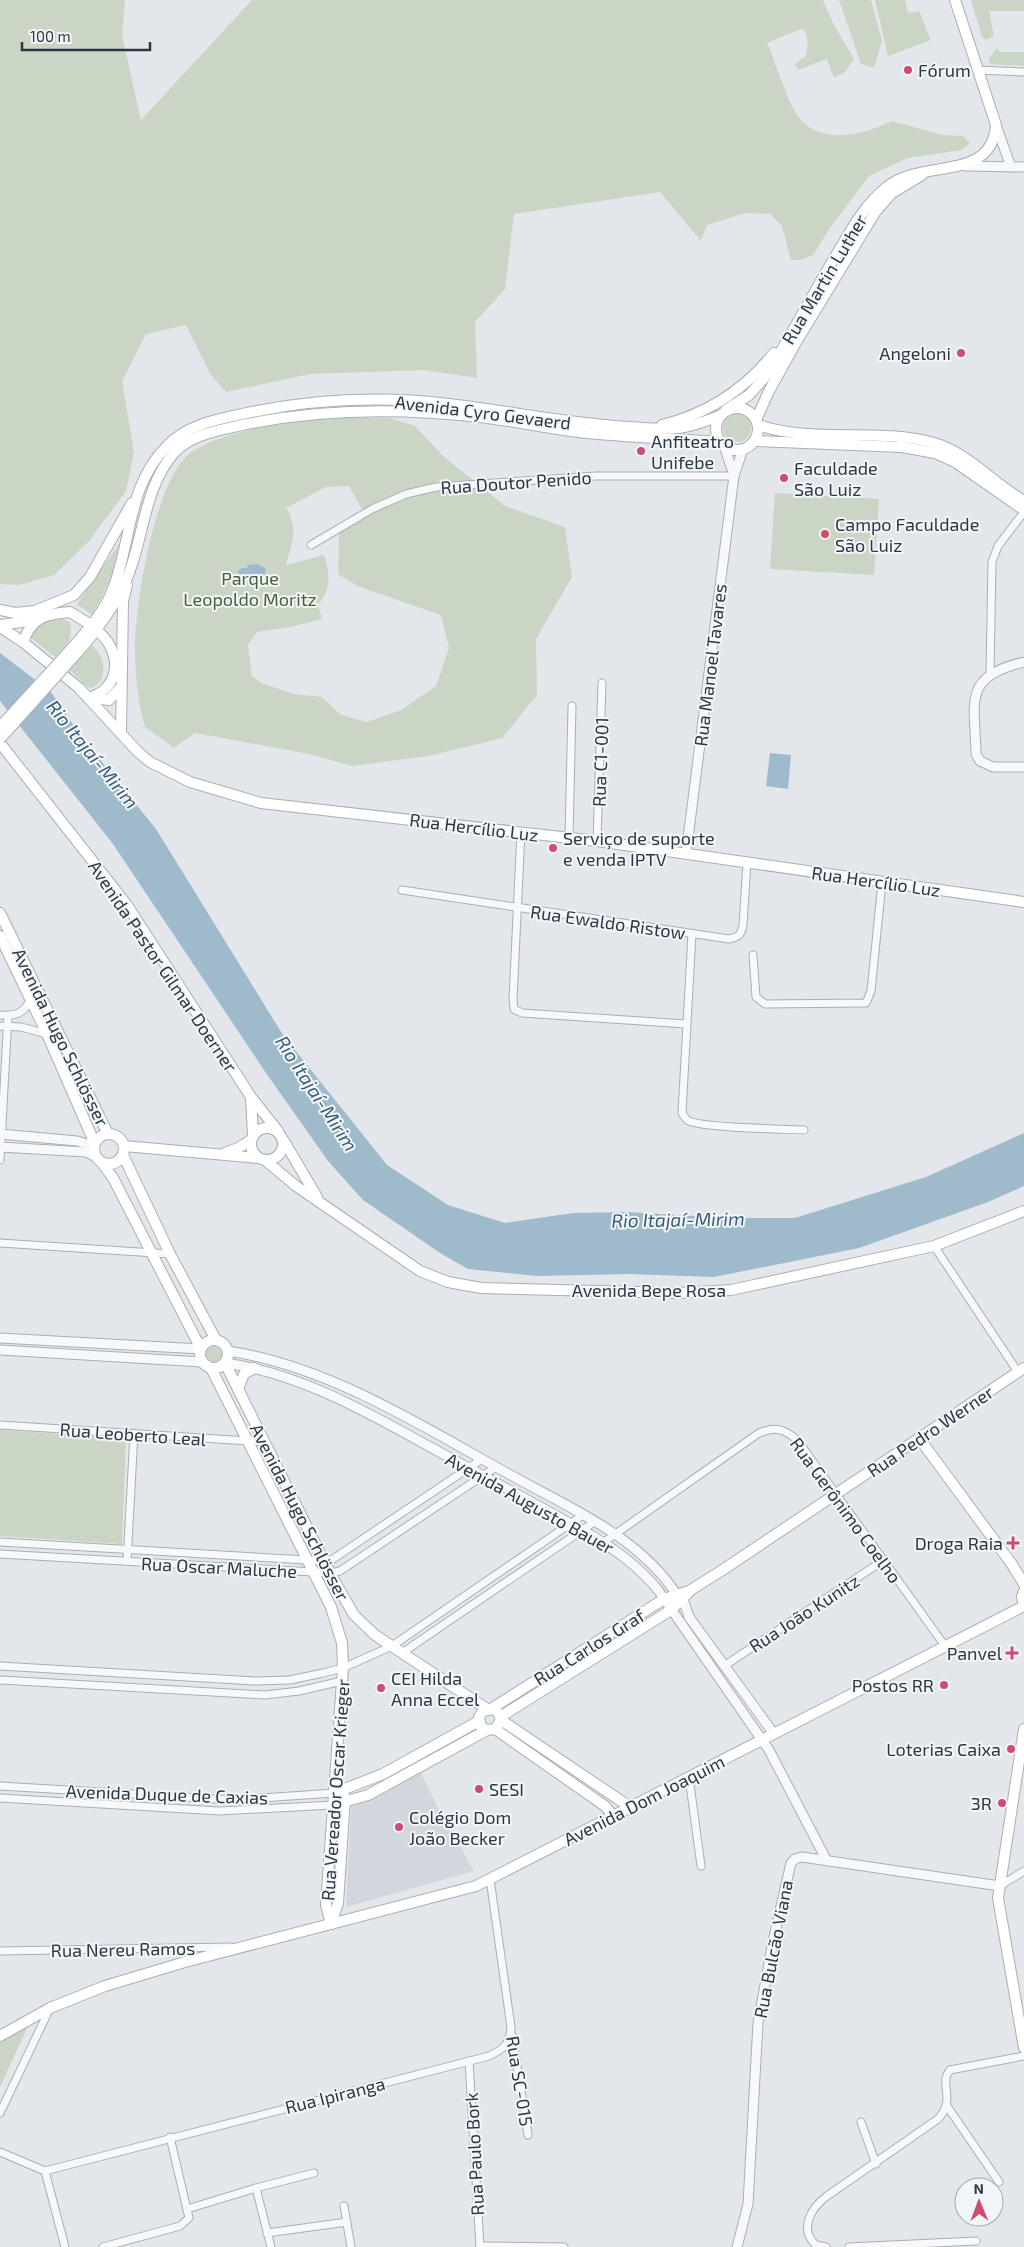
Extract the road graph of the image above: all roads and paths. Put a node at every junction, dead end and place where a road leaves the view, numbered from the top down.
1 (955, 0) edge
2 (978, 70) junction
3 (1024, 72) edge
4 (996, 125) junction
5 (965, 166) junction
6 (1011, 167) junction
7 (1024, 167) edge
8 (937, 169) junction
9 (791, 331) junction
10 (723, 413) junction
11 (757, 422) junction
12 (649, 428) junction
13 (802, 438) junction
14 (857, 440) junction
15 (754, 441) junction
16 (722, 444) junction
17 (744, 449) junction
18 (734, 476) junction
19 (135, 498) junction
20 (1024, 501) edge
21 (1024, 511) edge
22 (311, 545) dead end
23 (129, 574) junction
24 (1, 614) edge
25 (36, 620) junction
26 (0, 626) edge
27 (93, 628) junction
28 (23, 642) junction
29 (79, 646) junction
30 (1024, 662) edge
31 (990, 674) junction
32 (602, 683) dead end
33 (121, 687) junction
34 (90, 698) junction
35 (572, 706) dead end
36 (0, 727) edge
37 (121, 734) junction
38 (0, 741) edge
39 (1024, 767) edge
40 (521, 832) junction
41 (569, 838) junction
42 (597, 841) junction
43 (686, 854) junction
44 (747, 863) junction
45 (882, 883) junction
46 (402, 890) dead end
47 (1024, 902) edge
48 (517, 908) junction
49 (0, 913) edge
50 (692, 934) junction
51 (0, 936) edge
52 (753, 955) dead end
53 (31, 999) junction
54 (4, 1015) edge
55 (686, 1024) junction
56 (4, 1026) edge
57 (47, 1034) junction
58 (251, 1097) junction
59 (804, 1130) dead end
60 (1, 1134) edge
61 (108, 1134) junction
62 (280, 1136) junction
63 (252, 1138) junction
64 (0, 1147) edge
65 (124, 1150) junction
66 (97, 1152) junction
67 (220, 1154) junction
68 (262, 1159) junction
69 (0, 1160) edge
70 (318, 1200) junction
71 (1024, 1211) edge
72 (0, 1242) edge
73 (934, 1246) junction
74 (152, 1252) junction
75 (170, 1254) junction
76 (0, 1338) edge
77 (216, 1340) junction
78 (93, 1343) junction
79 (200, 1348) junction
80 (0, 1350) edge
81 (228, 1351) junction
82 (92, 1356) junction
83 (202, 1362) junction
84 (225, 1364) junction
85 (211, 1368) junction
86 (254, 1368) junction
87 (1021, 1370) edge
88 (327, 1380) junction
89 (238, 1389) junction
90 (322, 1392) junction
91 (394, 1412) junction
92 (389, 1424) junction
93 (0, 1425) edge
94 (134, 1434) junction
95 (919, 1438) junction
96 (249, 1441) junction
97 (265, 1442) junction
98 (482, 1459) junction
99 (496, 1467) junction
100 (469, 1468) junction
101 (484, 1476) junction
102 (837, 1494) junction
103 (583, 1515) junction
104 (397, 1516) junction
105 (594, 1522) junction
106 (571, 1524) junction
107 (404, 1528) junction
108 (582, 1530) junction
109 (614, 1533) junction
110 (0, 1542) edge
111 (604, 1542) junction
112 (11, 1543) junction
113 (128, 1550) junction
114 (0, 1554) edge
115 (198, 1554) junction
116 (10, 1555) junction
117 (307, 1560) junction
118 (884, 1560) junction
119 (127, 1561) junction
120 (324, 1561) junction
121 (197, 1566) junction
122 (501, 1571) junction
123 (314, 1572) junction
124 (330, 1573) junction
125 (508, 1580) junction
126 (1024, 1584) edge
127 (1024, 1591) edge
128 (683, 1595) junction
129 (664, 1599) junction
130 (454, 1604) junction
131 (1024, 1606) edge
132 (671, 1610) junction
133 (461, 1613) junction
134 (628, 1622) junction
135 (635, 1633) junction
136 (392, 1646) junction
137 (945, 1646) junction
138 (402, 1653) junction
139 (572, 1657) junction
140 (0, 1666) edge
141 (724, 1666) junction
142 (343, 1668) junction
143 (578, 1668) junction
144 (68, 1670) junction
145 (714, 1672) junction
146 (157, 1676) junction
147 (0, 1680) edge
148 (237, 1680) junction
149 (342, 1681) junction
150 (68, 1684) junction
151 (156, 1689) junction
152 (236, 1694) junction
153 (489, 1709) junction
154 (501, 1718) junction
155 (479, 1721) junction
156 (1024, 1729) edge
157 (491, 1730) junction
158 (774, 1734) junction
159 (762, 1740) junction
160 (413, 1757) junction
161 (418, 1768) junction
162 (689, 1777) junction
163 (0, 1786) edge
164 (37, 1788) junction
165 (345, 1790) junction
166 (334, 1793) junction
167 (143, 1795) junction
168 (0, 1798) edge
169 (37, 1800) junction
170 (234, 1800) junction
171 (344, 1803) junction
172 (333, 1805) junction
173 (142, 1806) junction
174 (630, 1807) junction
175 (234, 1811) junction
176 (612, 1816) junction
177 (827, 1861) junction
178 (701, 1866) dead end
179 (1024, 1871) edge
180 (490, 1879) junction
181 (1000, 1886) junction
182 (331, 1924) junction
183 (246, 1947) junction
184 (0, 1952) edge
185 (50, 2008) junction
186 (511, 2027) junction
187 (0, 2036) edge
188 (1024, 2048) edge
189 (1024, 2056) edge
190 (469, 2061) junction
191 (947, 2106) junction
192 (0, 2113) edge
193 (861, 2122) dead end
194 (528, 2135) dead end
195 (170, 2137) junction
196 (0, 2152) edge
197 (876, 2164) junction
198 (45, 2171) junction
199 (314, 2173) dead end
200 (996, 2177) edge
201 (256, 2188) junction
202 (344, 2206) dead end
203 (187, 2208) junction
204 (347, 2222) junction
205 (267, 2233) junction
206 (976, 2241) dead end
207 (65, 2247) edge
208 (103, 2247) edge
209 (271, 2247) edge
210 (351, 2247) edge
211 (480, 2247) edge
212 (564, 2247) edge
213 (737, 2247) edge
214 (826, 2247) edge
215 (849, 2247) edge

1 - 2 main road
2 - 3 street
2 - 4 main road
4 - 5 main road
4 - 6 street
5 - 6 street, Rua Martin Luther
5 - 8 main road, Rua Martin Luther
6 - 7 street, Rua Martin Luther
8 - 9 main road, Rua Martin Luther
8 - 11 main road, Rua Martin Luther
9 - 10 main road, Rua Martin Luther
9 - 12 main road
10 - 11 main road
10 - 12 main road, Avenida Cyro Gevaerd
10 - 16 main road
11 - 13 main road
11 - 15 main road
12 - 19 main road, Avenida Cyro Gevaerd
13 - 14 main road
13 - 15 main road
14 - 20 main road
14 - 21 main road
15 - 17 main road
16 - 17 main road
16 - 18 street, Rua Manoel Tavares
16 - 23 main road, Avenida Cyro Gevaerd
17 - 18 street, Rua Manoel Tavares
18 - 22 street, Rua Doutor Penido
18 - 43 street, Rua Manoel Tavares
19 - 24 main road
19 - 27 main road, Avenida Cyro Gevaerd
21 - 31 street
23 - 27 main road, Avenida Cyro Gevaerd
23 - 33 main road
25 - 26 main road
25 - 27 main road
25 - 28 main road
26 - 28 main road, Rua Hercílio Luz
27 - 29 main road, Avenida Cyro Gevaerd
27 - 34 main road
28 - 34 main road, Rua Hercílio Luz
29 - 36 main road, bridge
29 - 38 main road, bridge
30 - 31 street
31 - 39 street
32 - 42 street, Rua C1-001
33 - 34 main road
33 - 37 main road
34 - 37 main road, Rua Hercílio Luz
35 - 41 street
37 - 40 main road, Rua Hercílio Luz
38 - 58 main road, Avenida Pastor Gilmar Doerner
40 - 41 main road, Rua Hercílio Luz
40 - 48 street
41 - 42 main road, Rua Hercílio Luz
42 - 43 main road, Rua Hercílio Luz
43 - 44 main road, Rua Hercílio Luz
44 - 45 main road, Rua Hercílio Luz
44 - 50 street, Rua Ewaldo Ristow
45 - 47 main road, Rua Hercílio Luz
45 - 52 street
46 - 48 street, Rua Ewaldo Ristow
48 - 50 street, Rua Ewaldo Ristow
48 - 55 street
49 - 61 main road, Avenida Hugo Schlösser
50 - 55 street
51 - 53 main road, Avenida Hugo Schlösser
53 - 54 street
53 - 57 main road, Avenida Hugo Schlösser
54 - 56 street
55 - 59 street
56 - 57 street
56 - 60 street
57 - 66 main road, Avenida Hugo Schlösser
58 - 62 main road, Avenida Pastor Gilmar Doerner
58 - 63 main road, Avenida Pastor Gilmar Doerner
60 - 64 street
60 - 66 street
61 - 65 main road
61 - 66 main road
62 - 63 main road
62 - 68 main road
62 - 70 main road, Avenida Bepe Rosa
63 - 67 main road
63 - 68 main road
64 - 66 street
64 - 69 street
65 - 66 main road
65 - 67 main road
65 - 75 main road
66 - 74 main road, Avenida Hugo Schlösser
67 - 68 main road
68 - 70 main road, Avenida Bepe Rosa
70 - 73 main road, Avenida Bepe Rosa
71 - 73 main road, Avenida Bepe Rosa
72 - 74 street
73 - 87 street
74 - 75 street
74 - 79 main road, Avenida Hugo Schlösser
75 - 77 main road
76 - 78 street
77 - 79 main road
77 - 81 main road
78 - 79 street
78 - 82 street
79 - 83 main road
80 - 82 street
81 - 84 main road
81 - 88 street, Avenida Augusto Bauer
82 - 83 street
83 - 85 main road
84 - 85 main road
84 - 86 street, Avenida Augusto Bauer
84 - 89 main road, Avenida Hugo Schlösser
85 - 96 main road, Avenida Hugo Schlösser
86 - 89 main road
86 - 90 street, Avenida Augusto Bauer
87 - 95 main road, Rua Pedro Werner
88 - 90 street
88 - 91 street, Avenida Augusto Bauer
89 - 97 main road, Avenida Hugo Schlösser
90 - 92 street, Avenida Augusto Bauer
91 - 92 street
91 - 98 street, Avenida Augusto Bauer
92 - 100 street, Avenida Augusto Bauer
93 - 94 street, Rua Leoberto Leal
94 - 96 street, Rua Leoberto Leal
94 - 113 street
95 - 102 main road, Rua Pedro Werner
95 - 126 main road
96 - 97 street, Rua Leoberto Leal
96 - 117 main road, Avenida Hugo Schlösser
97 - 120 main road, Avenida Hugo Schlösser
98 - 99 street, Avenida Augusto Bauer
98 - 100 street, Rua Oscar Maluche
99 - 101 street, Rua Oscar Maluche
99 - 103 street, Avenida Augusto Bauer
100 - 101 street, Avenida Augusto Bauer
100 - 104 street, Rua Oscar Maluche
101 - 106 street, Avenida Augusto Bauer
101 - 107 street, Rua Oscar Maluche
102 - 109 street, Rua Gerônimo Coelho
102 - 118 street, Rua Gerônimo Coelho
102 - 128 main road, Rua Carlos Graf
103 - 105 street, Avenida Augusto Bauer
103 - 106 street
104 - 107 street
104 - 120 street, Rua Oscar Maluche
105 - 108 street
105 - 109 street, Avenida Augusto Bauer
106 - 108 street, Avenida Augusto Bauer
106 - 122 street
107 - 124 street, Rua Oscar Maluche
108 - 111 street, Avenida Augusto Bauer
108 - 125 street
109 - 111 street, Rua Gerônimo Coelho
109 - 128 street, Avenida Augusto Bauer
110 - 112 street, Rua Oscar Maluche
111 - 129 street, Avenida Augusto Bauer
112 - 113 street, Rua Oscar Maluche
112 - 116 street
113 - 115 street, Rua Oscar Maluche
113 - 119 street
114 - 116 street, Rua Oscar Maluche
115 - 117 street, Rua Oscar Maluche
115 - 121 street
116 - 119 street, Rua Oscar Maluche
117 - 120 street, Rua Oscar Maluche
117 - 123 main road, Avenida Hugo Schlösser
118 - 137 street, Rua Gerônimo Coelho
118 - 141 street, Rua João Kunitz
119 - 121 street, Rua Oscar Maluche
120 - 124 main road, Avenida Hugo Schlösser
121 - 123 street, Rua Oscar Maluche
122 - 125 street
122 - 130 street
123 - 124 street, Rua Oscar Maluche
123 - 142 main road, Avenida Hugo Schlösser
124 - 136 main road, Avenida Hugo Schlösser
125 - 133 street
127 - 131 main road
128 - 129 main road, Rua Carlos Graf
128 - 132 main road, Rua Carlos Graf
128 - 141 street, Avenida Augusto Bauer
129 - 132 street, Avenida Augusto Bauer
129 - 134 main road, Rua Carlos Graf
130 - 133 street
130 - 136 street
131 - 137 main road, Avenida Dom Joaquim
132 - 135 main road, Rua Carlos Graf
132 - 145 street, Avenida Augusto Bauer
133 - 138 street
134 - 135 main road
134 - 139 main road, Rua Carlos Graf
135 - 143 main road, Rua Carlos Graf
136 - 138 main road, Avenida Hugo Schlösser
136 - 142 street
137 - 158 main road, Avenida Dom Joaquim
138 - 153 main road, Avenida Hugo Schlösser
139 - 143 main road
139 - 153 main road, Rua Carlos Graf
140 - 144 street
141 - 145 street
141 - 158 street, Avenida Augusto Bauer
142 - 148 street
142 - 149 main road, Rua Vereador Oscar Krieger
143 - 154 main road, Rua Carlos Graf
144 - 146 street
144 - 150 street
145 - 159 street, Avenida Augusto Bauer
146 - 148 street
146 - 151 street
147 - 150 street
148 - 152 street
149 - 152 street
149 - 166 main road, Rua Vereador Oscar Krieger
150 - 151 street
151 - 152 street
153 - 154 main road
153 - 155 main road
154 - 157 main road
154 - 174 main road
155 - 157 main road
155 - 160 main road
156 - 181 main road
157 - 161 main road
157 - 176 main road
158 - 159 main road, Avenida Dom Joaquim
159 - 162 main road, Avenida Dom Joaquim
159 - 177 street, Avenida Augusto Bauer
160 - 161 main road
160 - 165 main road
161 - 171 main road
162 - 174 main road, Avenida Dom Joaquim
162 - 178 street
163 - 164 street, Avenida Duque de Caxias
164 - 167 street, Avenida Duque de Caxias
164 - 169 street
165 - 166 main road
165 - 171 main road, Rua Vereador Oscar Krieger
166 - 170 street, Avenida Duque de Caxias
166 - 172 main road, Rua Vereador Oscar Krieger
167 - 170 street, Avenida Duque de Caxias
167 - 173 street
168 - 169 street, Avenida Duque de Caxias
169 - 173 street, Avenida Duque de Caxias
170 - 175 street
171 - 172 main road
171 - 182 main road, Rua Vereador Oscar Krieger
172 - 175 street, Avenida Duque de Caxias
172 - 182 main road, Rua Vereador Oscar Krieger
173 - 175 street, Avenida Duque de Caxias
174 - 176 main road, Avenida Dom Joaquim
176 - 180 main road, Avenida Dom Joaquim
177 - 181 street, Rua Bulcão Viana
177 - 213 street, Rua Bulcão Viana
179 - 181 street
180 - 182 main road, Avenida Dom Joaquim
180 - 186 street
181 - 188 main road
182 - 183 main road, Avenida Dom Joaquim
183 - 184 street, Rua Nereu Ramos
183 - 185 main road, Avenida Dom Joaquim
185 - 187 main road, Avenida Dom Joaquim
185 - 192 street
186 - 190 street, Rua Ipiranga
186 - 194 street, Rua SC-015
189 - 191 street
190 - 195 street, Rua Ipiranga
190 - 211 street, Rua Paulo Bork
191 - 197 street
191 - 200 street
193 - 197 street
195 - 198 street, Rua Ipiranga
195 - 203 street
196 - 198 street
197 - 214 street
198 - 207 street
199 - 201 street
201 - 203 street
201 - 205 street
202 - 204 street
203 - 208 street
204 - 205 street
204 - 210 street
205 - 209 street
206 - 215 street
211 - 212 street

